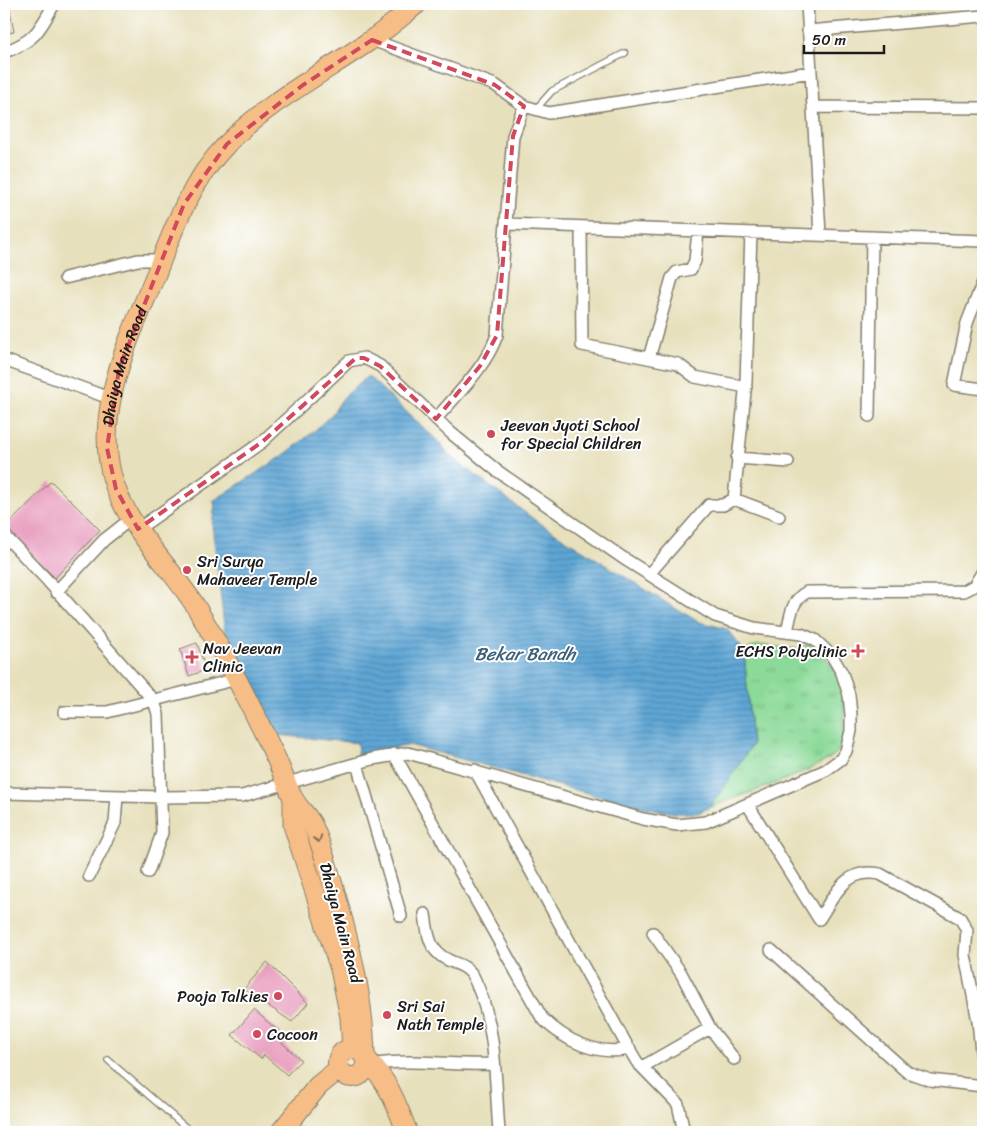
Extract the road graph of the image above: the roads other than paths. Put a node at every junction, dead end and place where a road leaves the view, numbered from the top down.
1 (54, 4) edge
2 (417, 4) edge
3 (807, 4) edge
4 (983, 16) edge
5 (808, 31) junction
6 (372, 40) junction
7 (4, 52) edge
8 (626, 53) dead end
9 (811, 72) junction
10 (813, 107) junction
11 (530, 108) junction
12 (983, 108) edge
13 (506, 224) junction
14 (581, 227) junction
15 (698, 231) junction
16 (751, 233) junction
17 (820, 235) junction
18 (872, 237) junction
19 (983, 241) edge
20 (161, 260) junction
21 (65, 278) dead end
22 (983, 282) edge
23 (649, 358) junction
24 (4, 360) edge
25 (746, 387) junction
26 (983, 389) edge
27 (112, 399) junction
28 (869, 416) dead end
29 (436, 419) junction
30 (737, 458) junction
31 (788, 462) dead end
32 (734, 498) junction
33 (779, 516) dead end
34 (135, 524) junction
35 (4, 536) edge
36 (983, 571) edge
37 (649, 574) junction
38 (56, 592) junction
39 (787, 631) junction
40 (237, 679) junction
41 (154, 701) junction
42 (64, 712) dead end
43 (394, 754) junction
44 (357, 764) junction
45 (475, 770) junction
46 (290, 791) junction
47 (4, 792) edge
48 (117, 796) junction
49 (162, 797) junction
50 (748, 805) junction
51 (148, 872) dead end
52 (89, 876) dead end
53 (425, 914) dead end
54 (401, 916) dead end
55 (653, 934) dead end
56 (771, 950) dead end
57 (710, 1028) junction
58 (630, 1049) junction
59 (734, 1059) dead end
60 (108, 1060) dead end
61 (358, 1064) junction
62 (493, 1064) junction
63 (642, 1067) junction
64 (983, 1070) edge
65 (983, 1086) edge
66 (191, 1132) edge
67 (280, 1132) edge
68 (294, 1132) edge
69 (395, 1132) edge
70 (407, 1132) edge
71 (499, 1132) edge
72 (684, 1132) edge

1 - 7 street
2 - 6 main road, Dhaiya Main Road
3 - 5 street
4 - 5 street
5 - 9 street
6 - 11 street
6 - 20 main road, Dhaiya Main Road
8 - 11 lane
9 - 10 street
9 - 11 street
10 - 12 street
10 - 17 street
11 - 13 street
13 - 14 street
13 - 29 street
14 - 15 street
14 - 23 street
15 - 16 street
15 - 23 street
16 - 17 street
16 - 25 street
17 - 18 street
18 - 19 street
18 - 28 street
20 - 21 street
20 - 27 main road, Dhaiya Main Road
22 - 26 street
23 - 25 street
24 - 27 street
25 - 30 street
27 - 34 main road, Dhaiya Main Road
29 - 34 street
29 - 37 street
30 - 31 street
30 - 32 street
32 - 33 street
32 - 37 street
34 - 38 street
34 - 40 main road, Dhaiya Main Road
35 - 38 street
36 - 39 street
37 - 39 street
38 - 41 street
39 - 50 street
40 - 41 street
40 - 46 main road, Dhaiya Main Road
41 - 42 street
41 - 49 street
43 - 44 street
43 - 45 street
43 - 58 street
44 - 46 street
44 - 54 street
45 - 50 street
45 - 58 street
46 - 49 street
46 - 61 main road, Dhaiya Main Road
47 - 48 street
48 - 49 street
48 - 52 street
49 - 51 street
50 - 64 street
53 - 62 street
55 - 57 street
56 - 65 street
57 - 59 street
57 - 63 street
58 - 63 street
60 - 66 lane
61 - 62 street
61 - 67 highway
61 - 68 highway
61 - 69 highway, Dhaiya Main Road
61 - 70 highway
62 - 71 street
63 - 72 street

